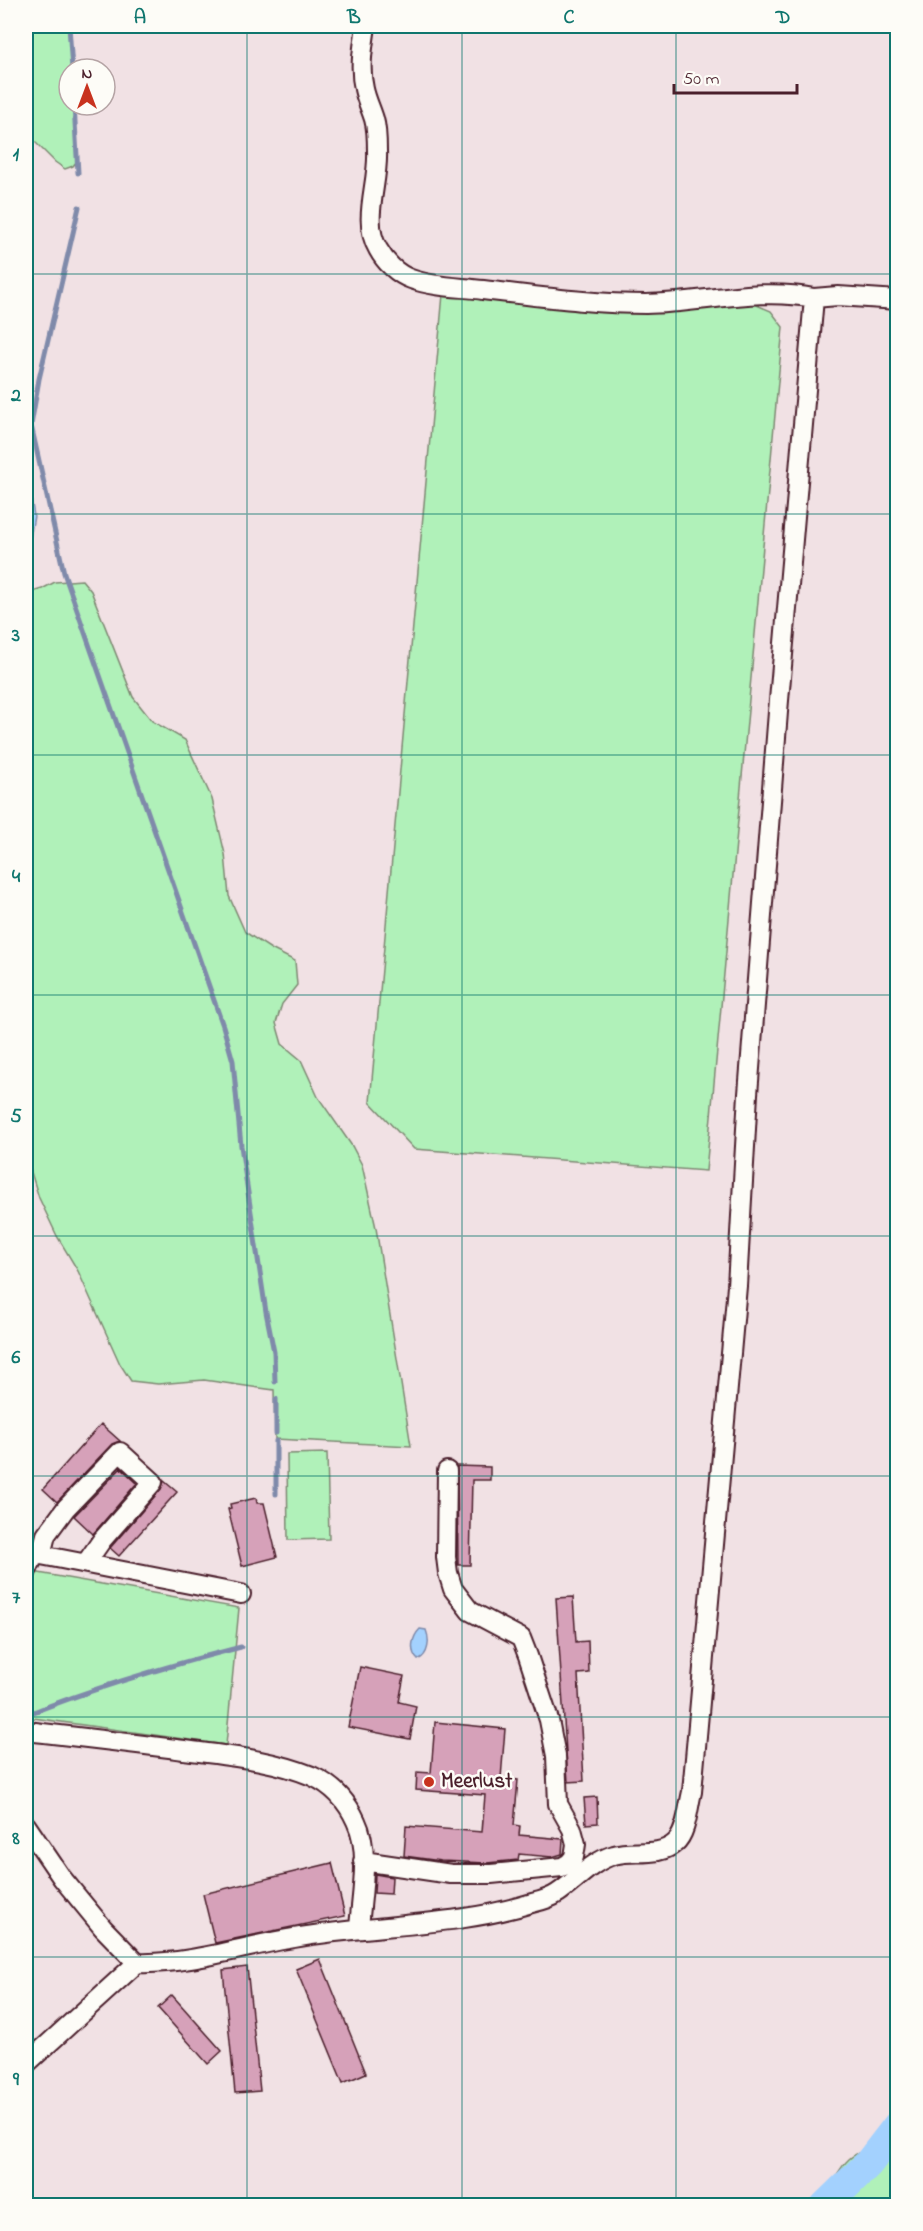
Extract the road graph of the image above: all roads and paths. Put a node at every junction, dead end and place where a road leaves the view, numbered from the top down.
1 (366, 26) edge
2 (814, 298) junction
3 (897, 300) edge
4 (447, 1471) dead end
5 (41, 1555) junction
6 (86, 1563) junction
7 (26, 1573) edge
8 (241, 1594) dead end
9 (26, 1731) edge
10 (26, 1825) edge
11 (363, 1861) junction
12 (359, 1929) junction
13 (137, 1963) junction
14 (26, 2064) edge

1 - 2 street
2 - 3 street
2 - 12 street
4 - 11 street
5 - 6 street
5 - 6 street
5 - 7 street
6 - 8 street
9 - 11 street
10 - 13 street
11 - 12 street
12 - 13 street
13 - 14 street

